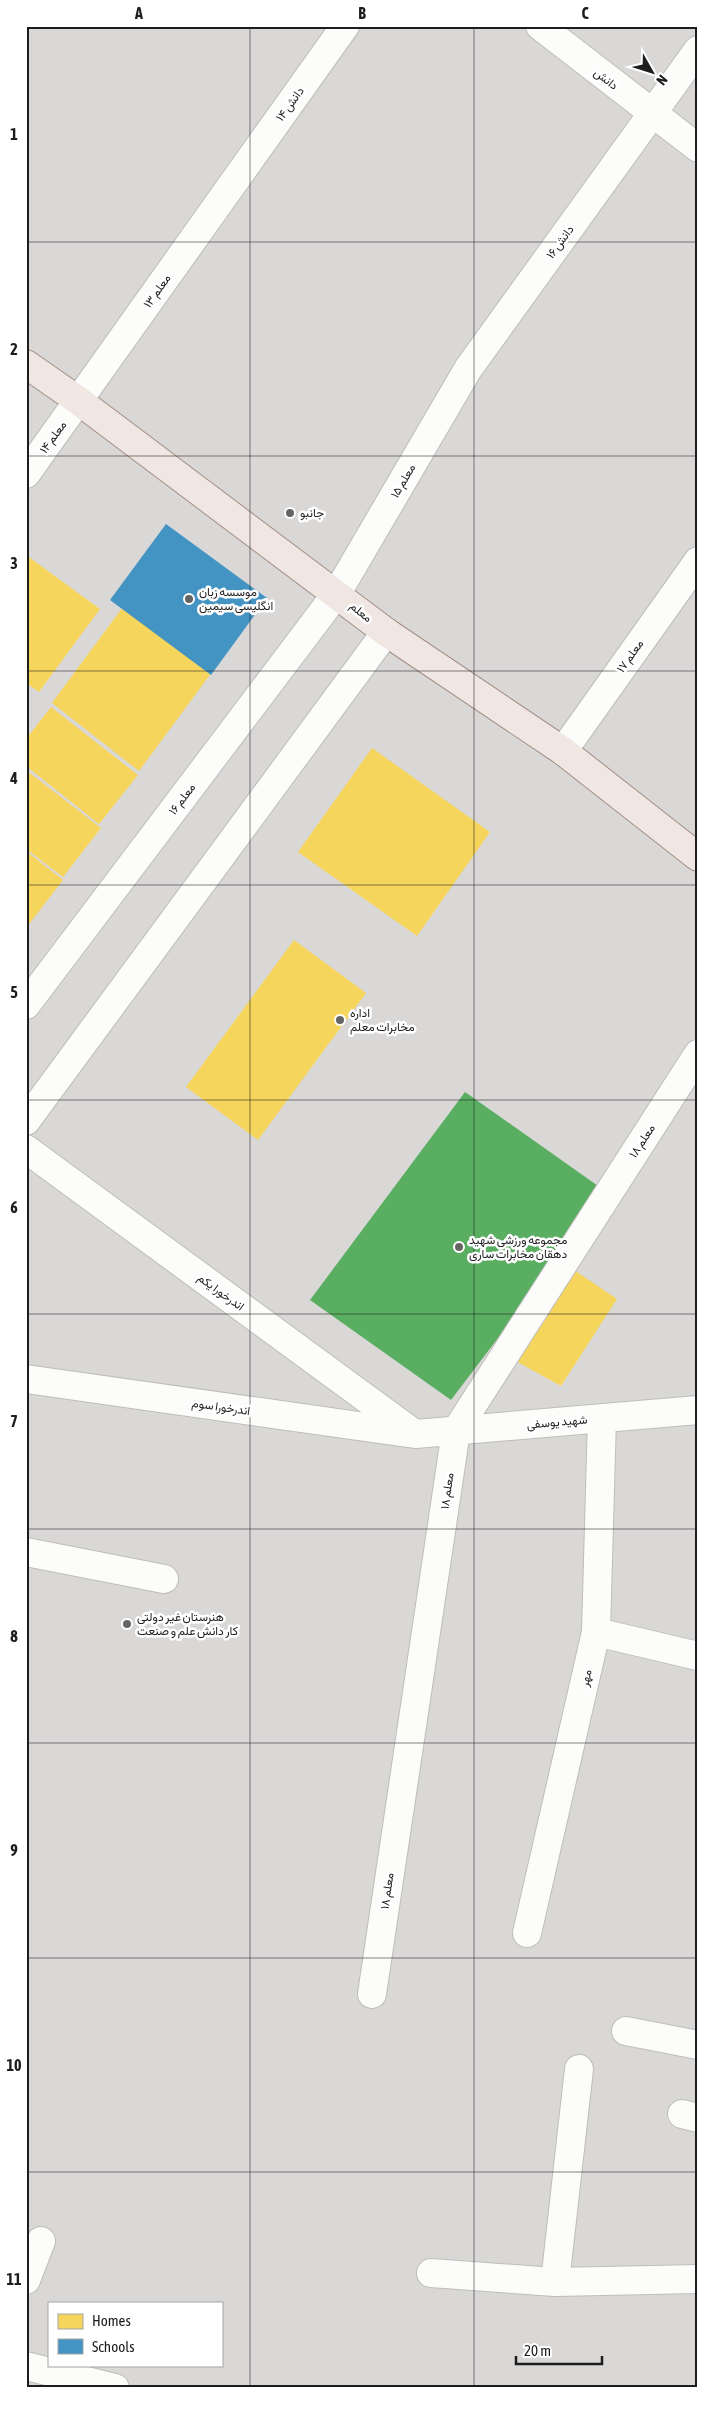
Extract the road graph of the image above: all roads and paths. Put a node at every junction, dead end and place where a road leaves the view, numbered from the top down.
1 (346, 26) edge
2 (540, 26) edge
3 (698, 50) edge
4 (652, 114) junction
5 (698, 148) edge
6 (234, 181) joint
7 (26, 364) edge
8 (468, 369) joint
9 (80, 401) junction
10 (26, 474) edge
11 (698, 561) edge
12 (337, 593) junction
13 (386, 632) junction
14 (563, 750) junction
15 (698, 857) edge
16 (26, 1005) edge
17 (698, 1054) edge
18 (26, 1121) edge
19 (26, 1149) edge
20 (26, 1379) edge
21 (698, 1410) edge
22 (602, 1418) junction
23 (456, 1431) junction
24 (415, 1434) junction
25 (26, 1552) edge
26 (164, 1579) dead end
27 (596, 1632) junction
28 (698, 1656) edge
29 (527, 1933) dead end
30 (372, 1994) dead end
31 (626, 2031) dead end
32 (698, 2045) edge
33 (579, 2070) dead end
34 (41, 2241) dead end
35 (431, 2273) dead end
36 (698, 2279) edge
37 (26, 2280) edge
38 (554, 2282) junction
39 (26, 2366) edge
40 (115, 2388) edge

1 - 6 street, دانش ۱۴
2 - 4 street, دانش
3 - 4 street, دانش ۱۶
4 - 5 street, دانش
4 - 8 street, دانش ۱۶
6 - 9 street, معلم ١٣
7 - 9 main road, معلم
8 - 12 street, معلم ۱۵
9 - 10 street, معلم ۱۴
9 - 12 main road, معلم
11 - 14 street, معلم ١٧
12 - 13 main road, معلم
12 - 16 street, معلم ۱۶
13 - 14 main road, معلم
13 - 18 street
14 - 15 main road, معلم
17 - 23 street, معلم ۱۸
19 - 24 street, اندرخورا یکم
20 - 24 street, اندرخورا سوم
21 - 22 street, شهید یوسفی
22 - 23 street, شهید یوسفی
22 - 27 street, مهر
23 - 24 street, شهید یوسفی
23 - 30 street, معلم ۱۸
25 - 26 street
27 - 28 street
27 - 29 street, مهر
31 - 32 street
33 - 38 street
34 - 37 street
35 - 38 street
36 - 38 street
39 - 40 street

